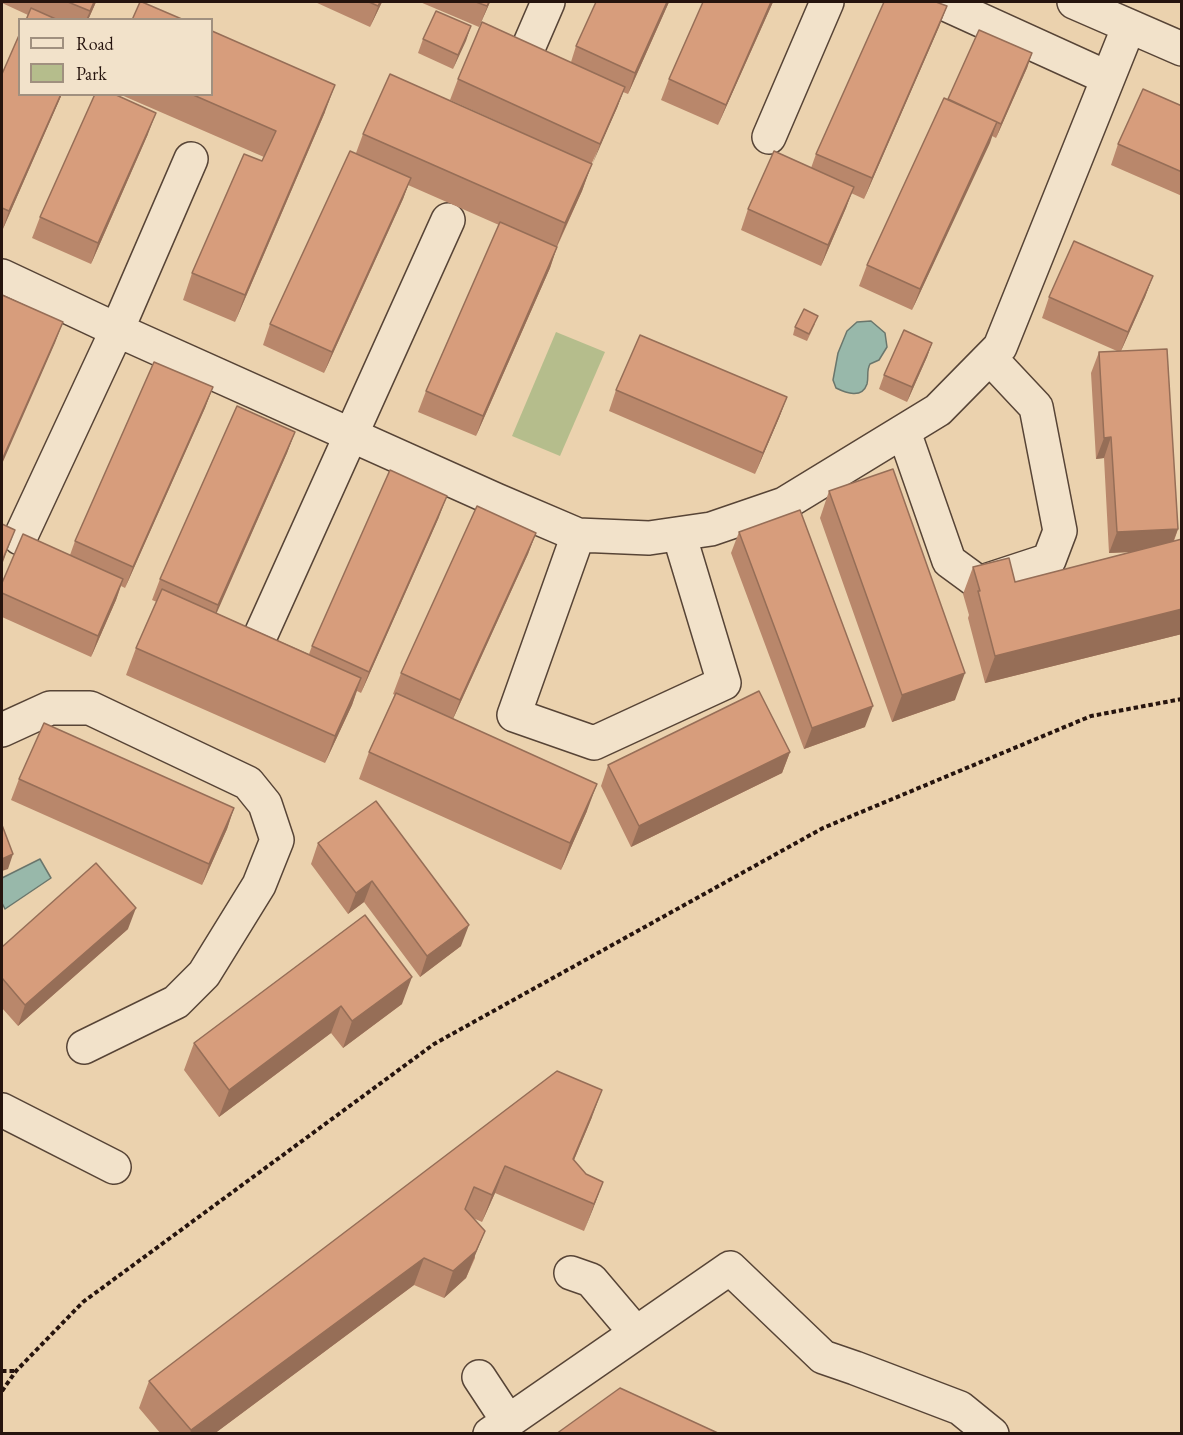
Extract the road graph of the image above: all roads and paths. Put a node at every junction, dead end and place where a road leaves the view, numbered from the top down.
1 (548, 2) edge
2 (827, 2) edge
3 (941, 2) edge
4 (1074, 2) edge
5 (1129, 26) junction
6 (529, 46) edge
7 (1182, 49) edge
8 (1108, 78) junction
9 (769, 137) dead end
10 (191, 159) dead end
11 (448, 220) dead end
12 (2, 276) edge
13 (117, 330) junction
14 (990, 358) junction
15 (904, 432) junction
16 (351, 435) junction
17 (679, 534) junction
18 (578, 535) junction
19 (20, 538) edge
20 (258, 641) edge
21 (1182, 699) edge
22 (2, 730) edge
23 (84, 1047) dead end
24 (2, 1110) edge
25 (114, 1167) dead end
26 (587, 1270) dead end
27 (636, 1333) junction
28 (2, 1371) edge
29 (16, 1371) junction
30 (479, 1377) dead end
31 (2, 1391) edge
32 (499, 1427) edge
33 (992, 1434) edge

1 - 6 street
2 - 9 street
3 - 8 street
4 - 5 street
5 - 7 street
5 - 8 street
8 - 14 street
10 - 13 street
11 - 16 street
12 - 13 street
13 - 16 street
13 - 19 street
14 - 15 street
14 - 15 street
15 - 17 street
16 - 18 street
16 - 20 street
17 - 18 street
17 - 18 street
21 - 29 path
22 - 23 street
24 - 25 street
26 - 27 street
27 - 32 street
27 - 33 street
28 - 29 path
29 - 31 path
30 - 32 street

